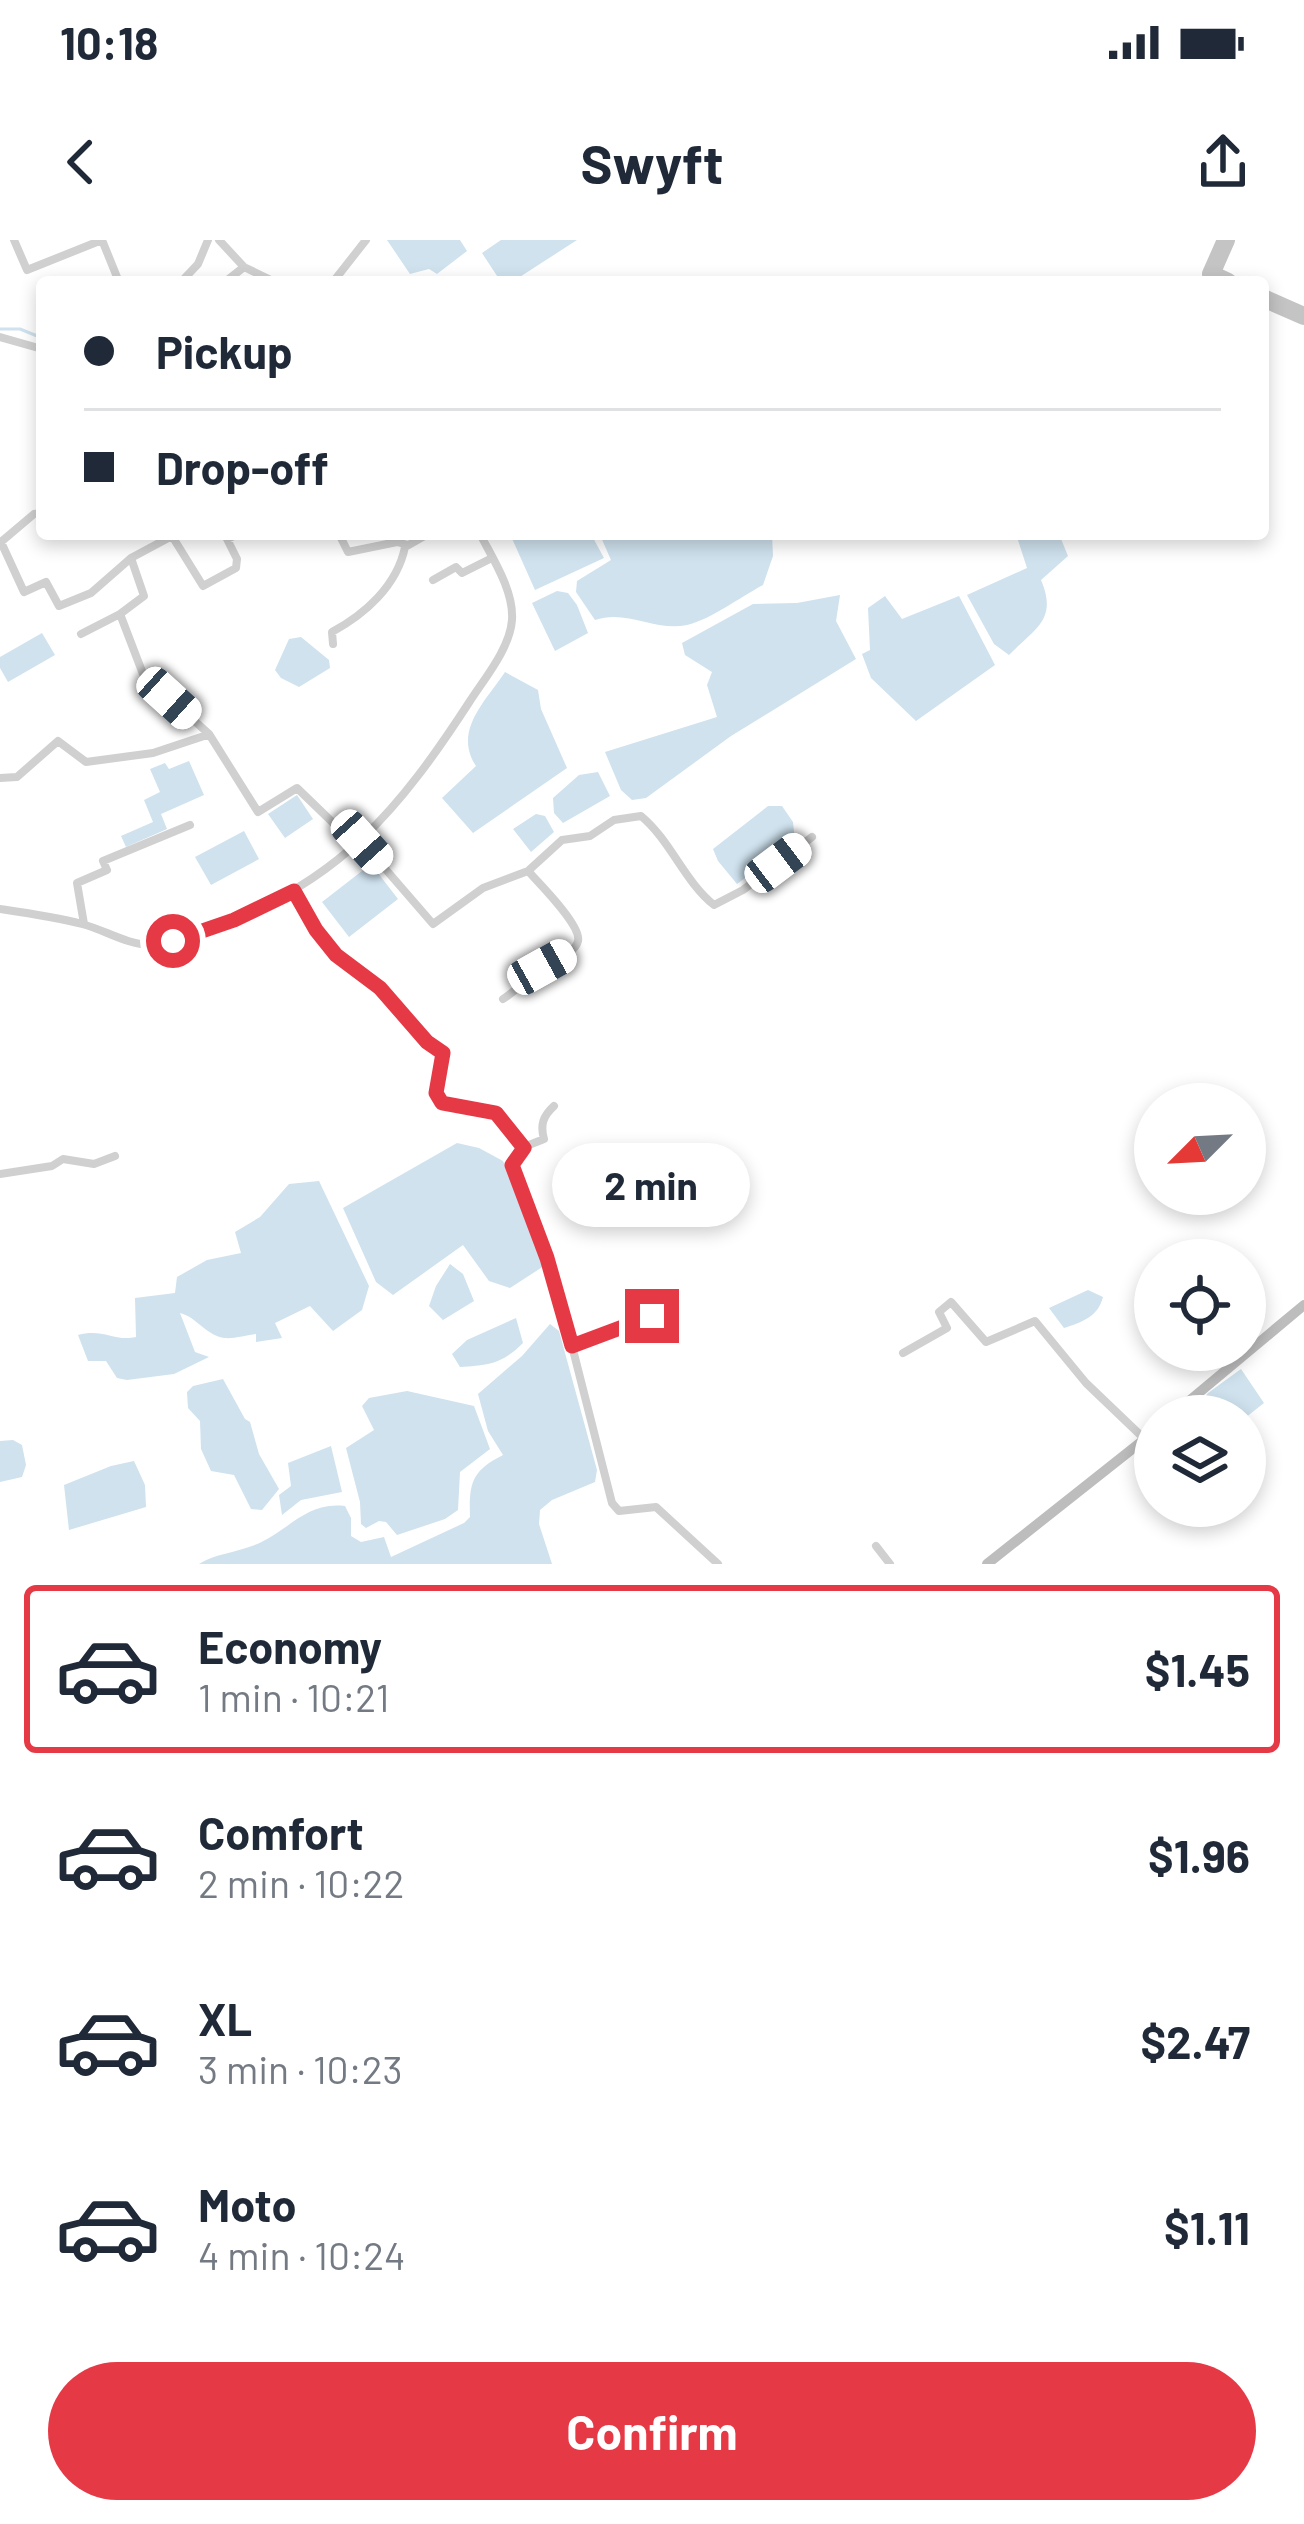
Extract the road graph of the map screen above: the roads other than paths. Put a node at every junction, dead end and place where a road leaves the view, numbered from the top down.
1 (14, 240) edge
2 (102, 240) edge
3 (208, 240) edge
4 (219, 240) edge
5 (366, 240) edge
6 (85, 242) edge
7 (244, 267) junction
8 (117, 276) edge
9 (186, 276) edge
10 (233, 276) edge
11 (263, 276) edge
12 (338, 276) edge
13 (0, 337) edge
14 (36, 347) edge
15 (36, 514) edge
16 (163, 540) edge
17 (175, 540) edge
18 (227, 540) edge
19 (342, 540) edge
20 (417, 540) edge
21 (483, 540) edge
22 (1, 542) edge
23 (408, 545) junction
24 (131, 558) junction
25 (492, 558) junction
26 (434, 580) dead end
27 (120, 614) junction
28 (82, 634) dead end
29 (333, 644) dead end
30 (209, 734) junction
31 (0, 778) edge
32 (190, 824) dead end
33 (812, 837) dead end
34 (359, 844) junction
35 (528, 871) junction
36 (294, 891) junction
37 (0, 909) edge
38 (84, 924) junction
39 (502, 999) dead end
40 (554, 1106) dead end
41 (524, 1148) junction
42 (115, 1156) dead end
43 (0, 1174) edge
44 (1304, 1305) edge
45 (652, 1316) dead end
46 (1266, 1334) edge
47 (572, 1346) junction
48 (903, 1353) dead end
49 (1221, 1371) edge
50 (1194, 1395) edge
51 (1134, 1429) edge
52 (1134, 1455) edge
53 (876, 1546) dead end
54 (718, 1564) edge
55 (890, 1564) edge
56 (987, 1564) edge

1 - 6 street
2 - 6 street
2 - 8 street
3 - 9 street
4 - 7 street
5 - 12 street
7 - 10 street
7 - 11 street
13 - 14 street
15 - 22 street
16 - 24 street
17 - 18 street
19 - 23 street
20 - 23 street
21 - 25 street
22 - 24 street
23 - 29 street
24 - 27 street
25 - 26 street
25 - 34 street
27 - 28 street
27 - 30 street
30 - 31 street
30 - 34 street
32 - 38 street
33 - 35 street
34 - 35 street
34 - 36 street
35 - 39 street
36 - 38 street
36 - 41 street
37 - 38 street
40 - 41 street
41 - 47 street
42 - 43 street
44 - 46 main road
45 - 47 street
47 - 54 street
48 - 51 street
49 - 50 main road
52 - 56 main road
53 - 55 street

